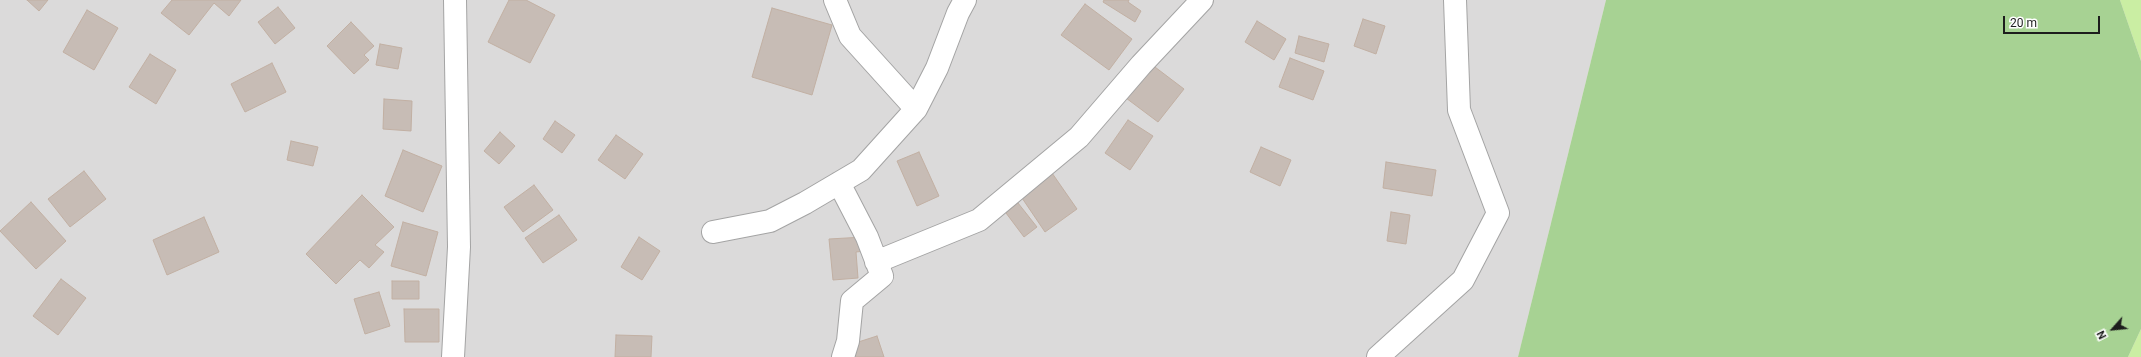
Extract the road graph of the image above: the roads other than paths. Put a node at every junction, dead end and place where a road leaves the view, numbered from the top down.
1 (455, 0) edge
2 (835, 0) edge
3 (965, 0) edge
4 (1202, 0) edge
5 (1455, 0) edge
6 (916, 109) junction
7 (840, 183) junction
8 (713, 232) dead end
9 (876, 262) junction
10 (453, 357) edge
11 (843, 357) edge
12 (1378, 357) edge

1 - 10 street
2 - 6 street
3 - 6 street
4 - 9 street
5 - 12 street
6 - 7 street
7 - 8 street
7 - 9 street
9 - 11 street

